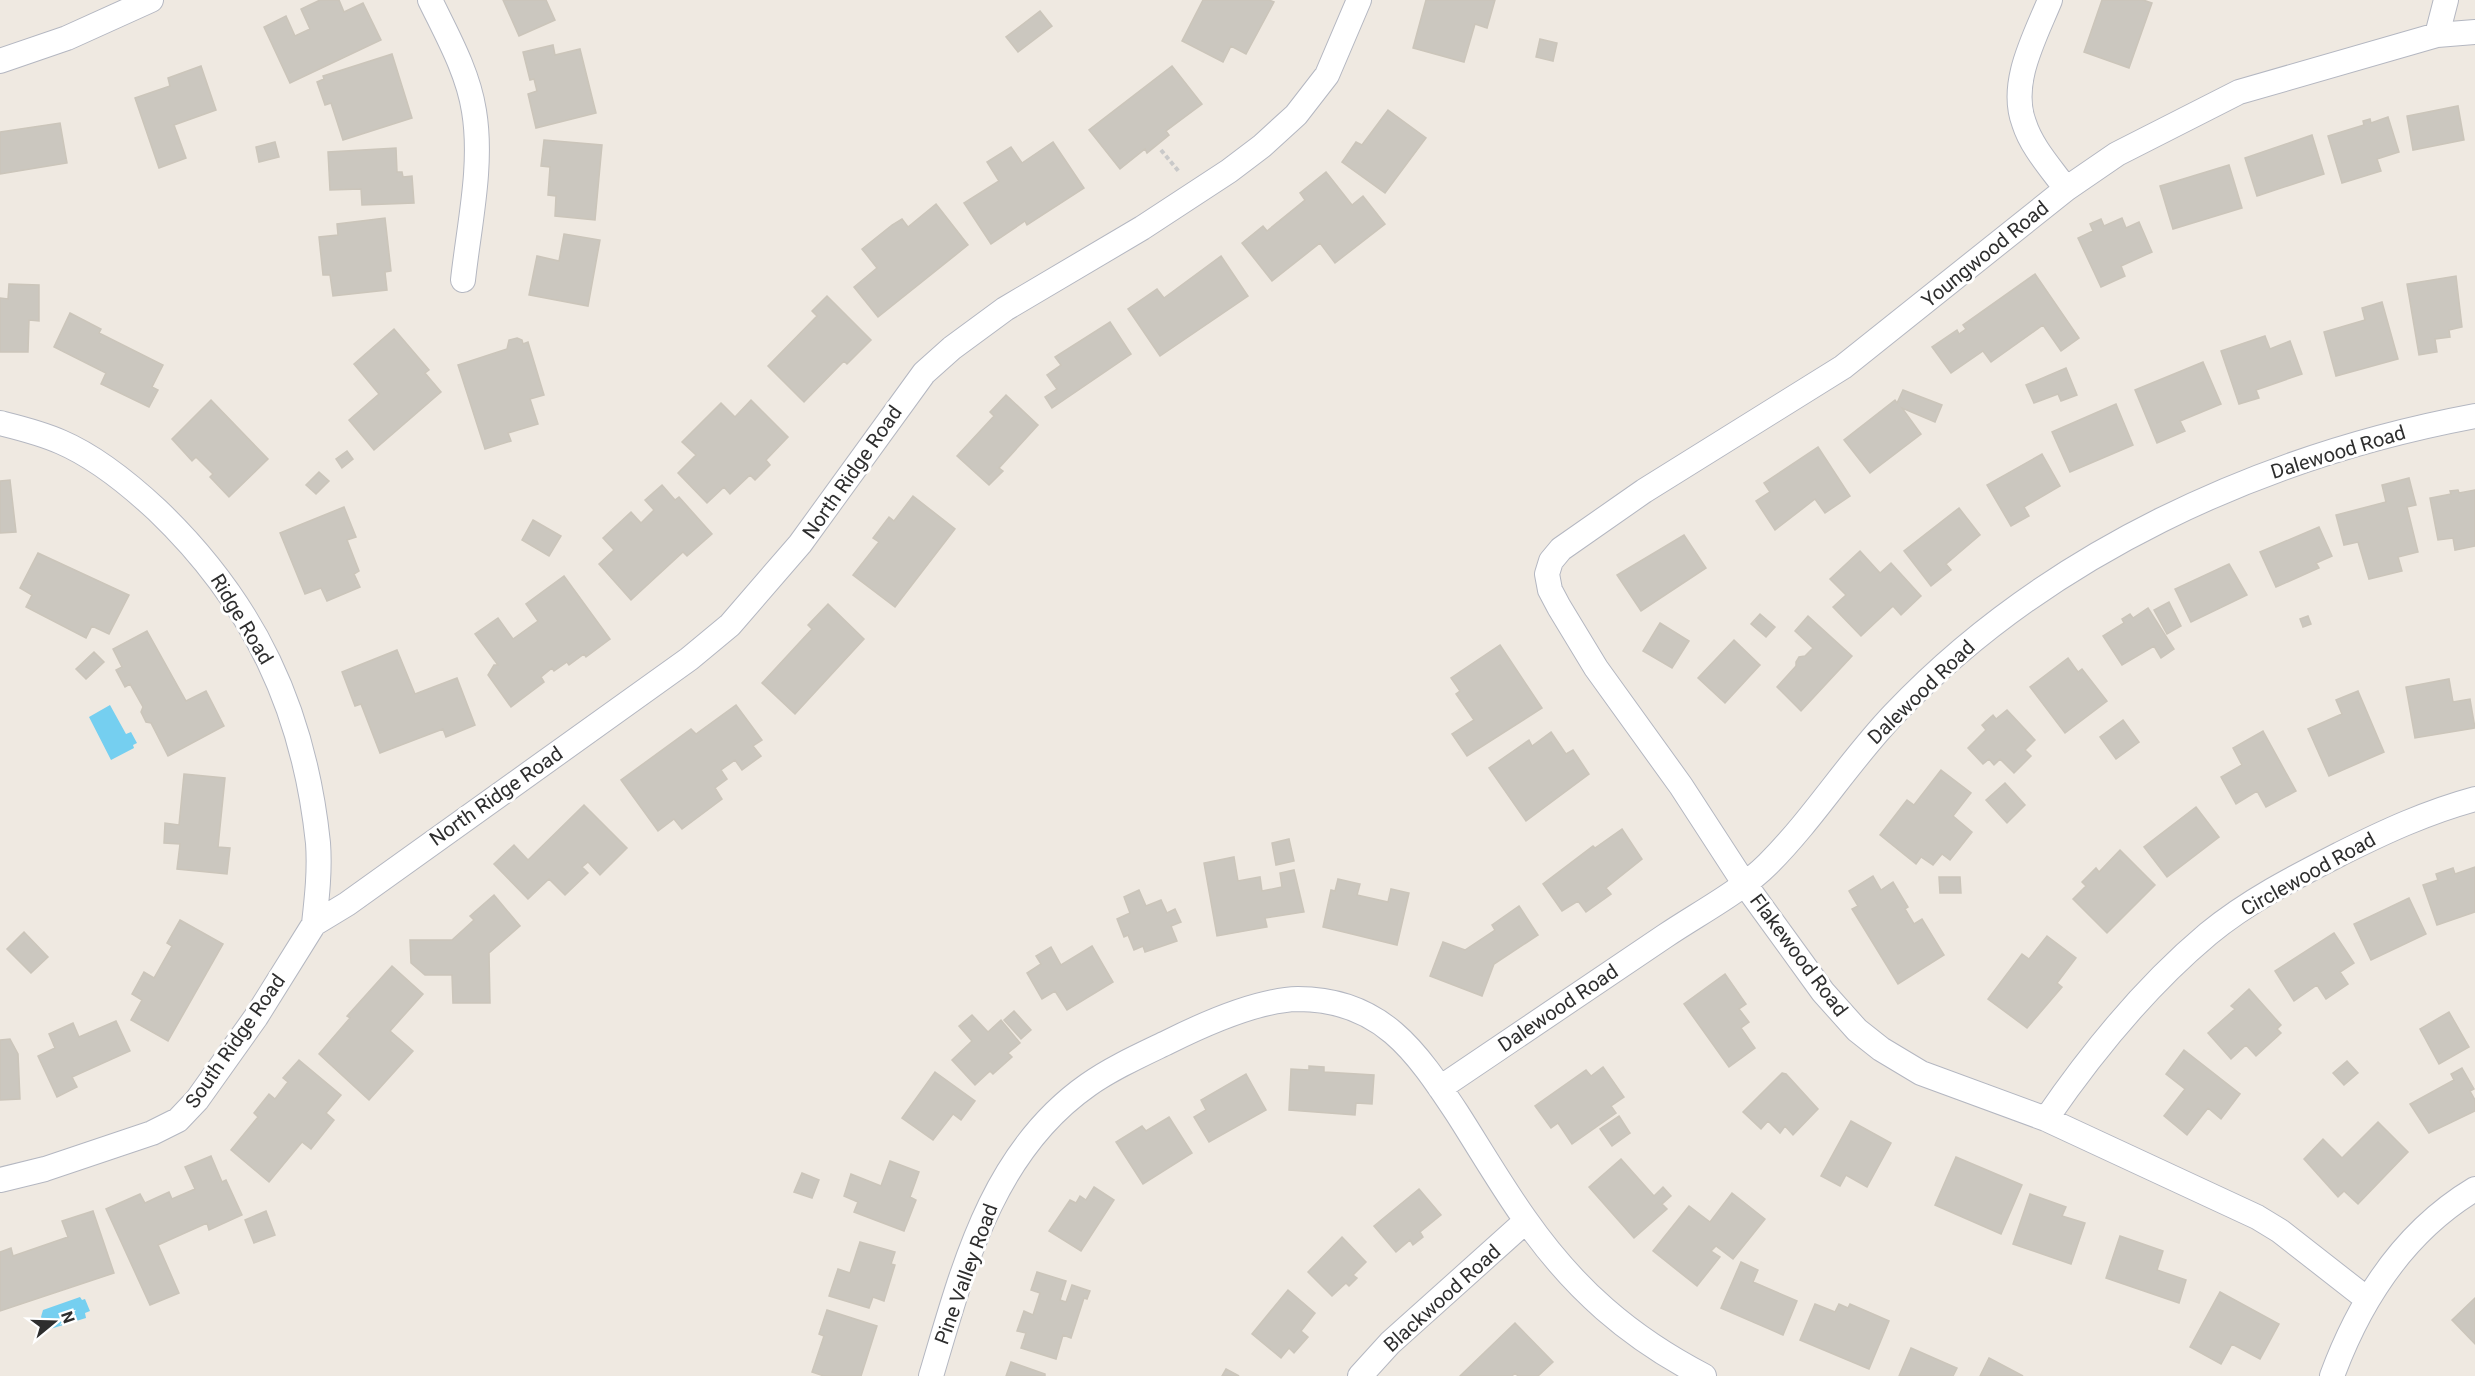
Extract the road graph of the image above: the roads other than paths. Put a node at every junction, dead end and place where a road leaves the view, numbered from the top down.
1 (151, 0) edge
2 (430, 0) edge
3 (1359, 0) edge
4 (2050, 0) edge
5 (2446, 0) edge
6 (2475, 32) edge
7 (2436, 35) junction
8 (0, 61) edge
9 (2066, 189) junction
10 (463, 280) dead end
11 (2475, 416) edge
12 (0, 423) edge
13 (1547, 574) joint
14 (2475, 799) edge
15 (1744, 883) junction
16 (314, 924) junction
17 (1440, 1088) junction
18 (2046, 1119) junction
19 (0, 1180) edge
20 (2475, 1189) edge
21 (1526, 1221) junction
22 (2367, 1299) junction
23 (931, 1376) edge
24 (1360, 1376) edge
25 (1704, 1376) edge
26 (2332, 1376) edge

1 - 8 street
2 - 10 street
3 - 16 street, North Ridge Road
4 - 9 street
5 - 7 street
6 - 7 street, Youngwood Road
7 - 9 street, Youngwood Road
9 - 13 street, Youngwood Road
11 - 15 street, Dalewood Road
12 - 16 street, Ridge Road
13 - 15 street, Flakewood Road
14 - 18 street, Circlewood Road
15 - 17 street, Dalewood Road
15 - 18 street, Flakewood Road
16 - 19 street, South Ridge Road
17 - 21 street, Pine Valley Road
17 - 23 street, Pine Valley Road
18 - 22 street, Flakewood Road
20 - 22 street
21 - 24 street, Blackwood Road
21 - 25 street, Pine Valley Road
22 - 26 street

